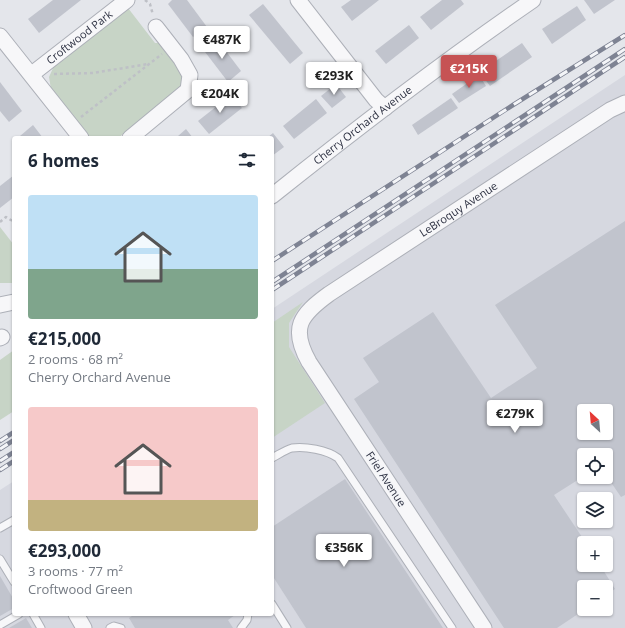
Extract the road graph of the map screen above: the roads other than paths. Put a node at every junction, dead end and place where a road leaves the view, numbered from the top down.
1 (127, 0) edge
2 (533, 0) edge
3 (301, 1) edge
4 (156, 27) road end
5 (0, 36) edge
6 (32, 74) junction
7 (625, 103) edge
8 (385, 108) junction
9 (79, 136) edge
10 (132, 136) edge
11 (274, 194) edge
12 (12, 302) edge
13 (0, 305) edge
14 (300, 325) joint
15 (274, 457) edge
16 (12, 521) edge
17 (0, 528) edge
18 (0, 558) edge
19 (12, 579) edge
20 (274, 607) edge
21 (16, 616) edge
22 (34, 616) edge
23 (77, 616) edge
24 (248, 616) edge
25 (0, 625) edge
26 (41, 628) edge
27 (84, 628) edge
28 (110, 628) edge
29 (121, 628) edge
30 (241, 628) edge
31 (288, 628) edge
32 (452, 628) edge
33 (484, 628) edge

1 - 6 street, Croftwood Park
2 - 8 street, Cherry Orchard Avenue
3 - 8 street
4 - 10 street
5 - 6 street
6 - 9 street
7 - 14 street, LeBroquy Avenue
8 - 11 street, Cherry Orchard Avenue
12 - 13 street
14 - 33 street, Friel Avenue
15 - 32 lane
16 - 17 lane
18 - 19 lane
20 - 31 lane
21 - 25 lane
22 - 26 lane
23 - 27 street
24 - 30 lane
28 - 29 lane

